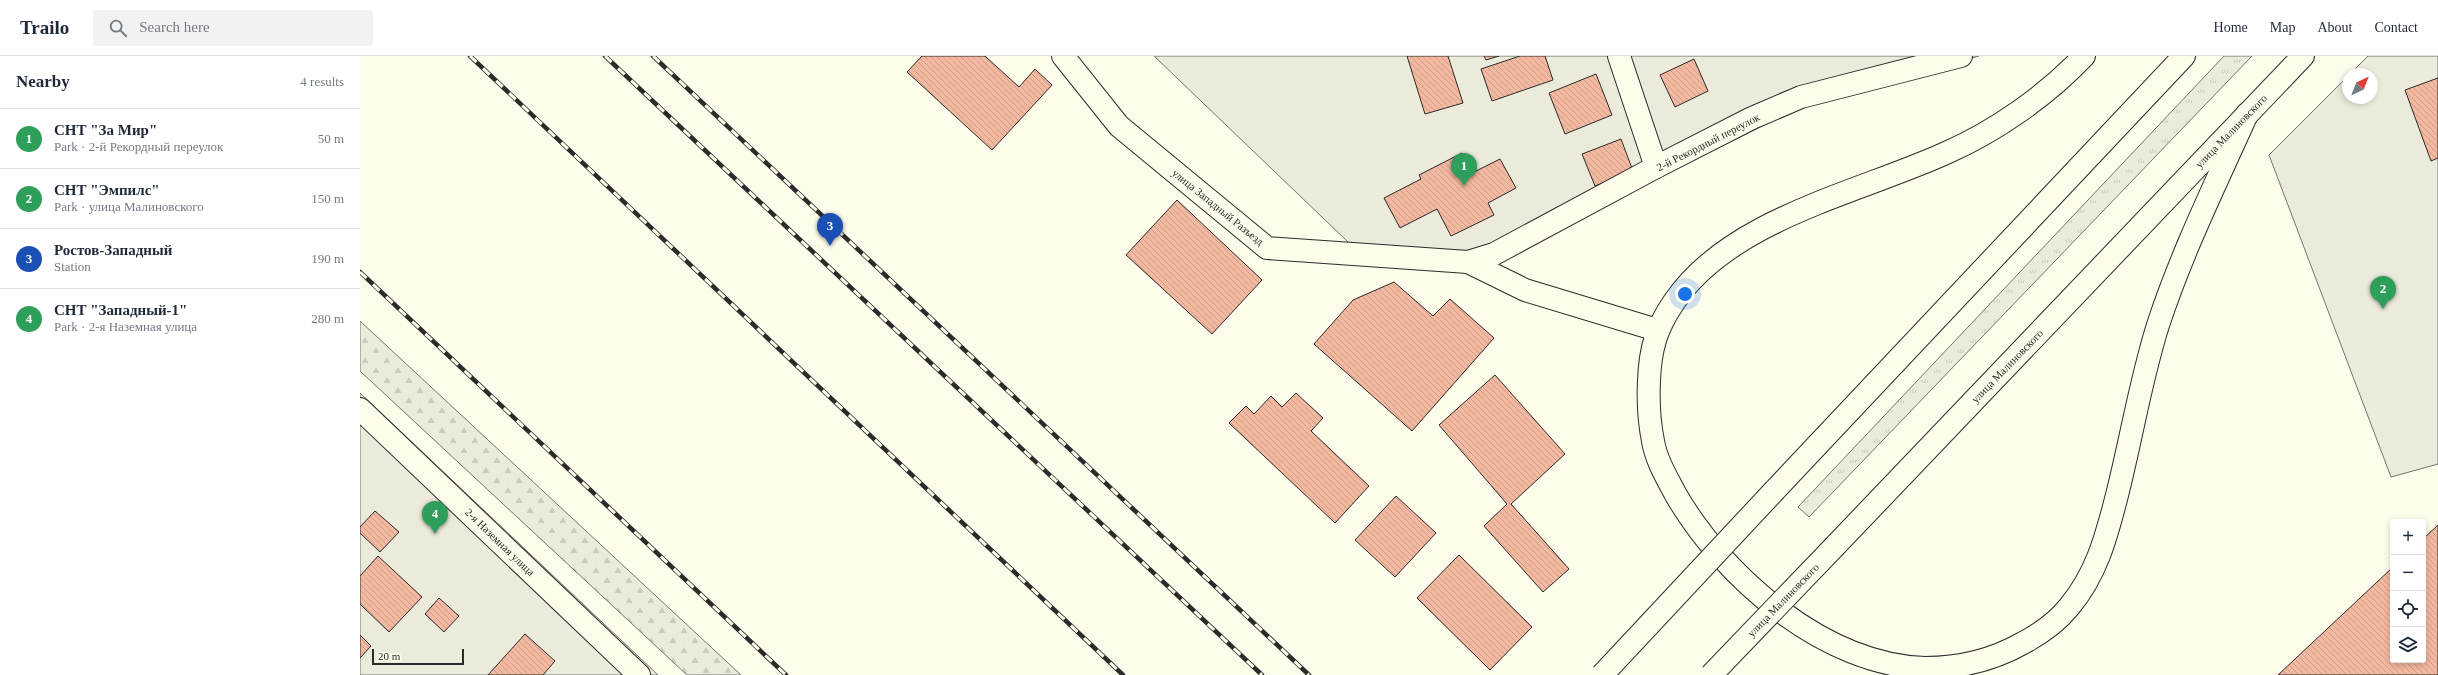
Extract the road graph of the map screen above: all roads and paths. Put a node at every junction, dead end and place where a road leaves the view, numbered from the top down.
1 (1063, 56) edge
2 (1618, 56) edge
3 (1961, 56) edge
4 (2184, 56) edge
5 (2303, 56) edge
6 (1933, 59) edge
7 (2075, 59) edge
8 (2247, 114) junction
9 (1656, 168) junction
10 (1468, 262) junction
11 (1657, 330) junction
12 (360, 409) edge
13 (639, 675) edge
14 (1602, 675) edge
15 (1711, 675) edge

1 - 10 main road, улица Западный Разъезд
2 - 9 main road
3 - 6 main road, 2-й Рекордный переулок
4 - 14 main road, bridge
5 - 8 main road, улица Малиновского
6 - 9 main road, 2-й Рекордный переулок
7 - 11 main road
8 - 11 main road
8 - 15 main road, улица Малиновского, bridge
9 - 10 main road, 2-й Рекордный переулок
10 - 11 main road
12 - 13 main road, 2-я Наземная улица

